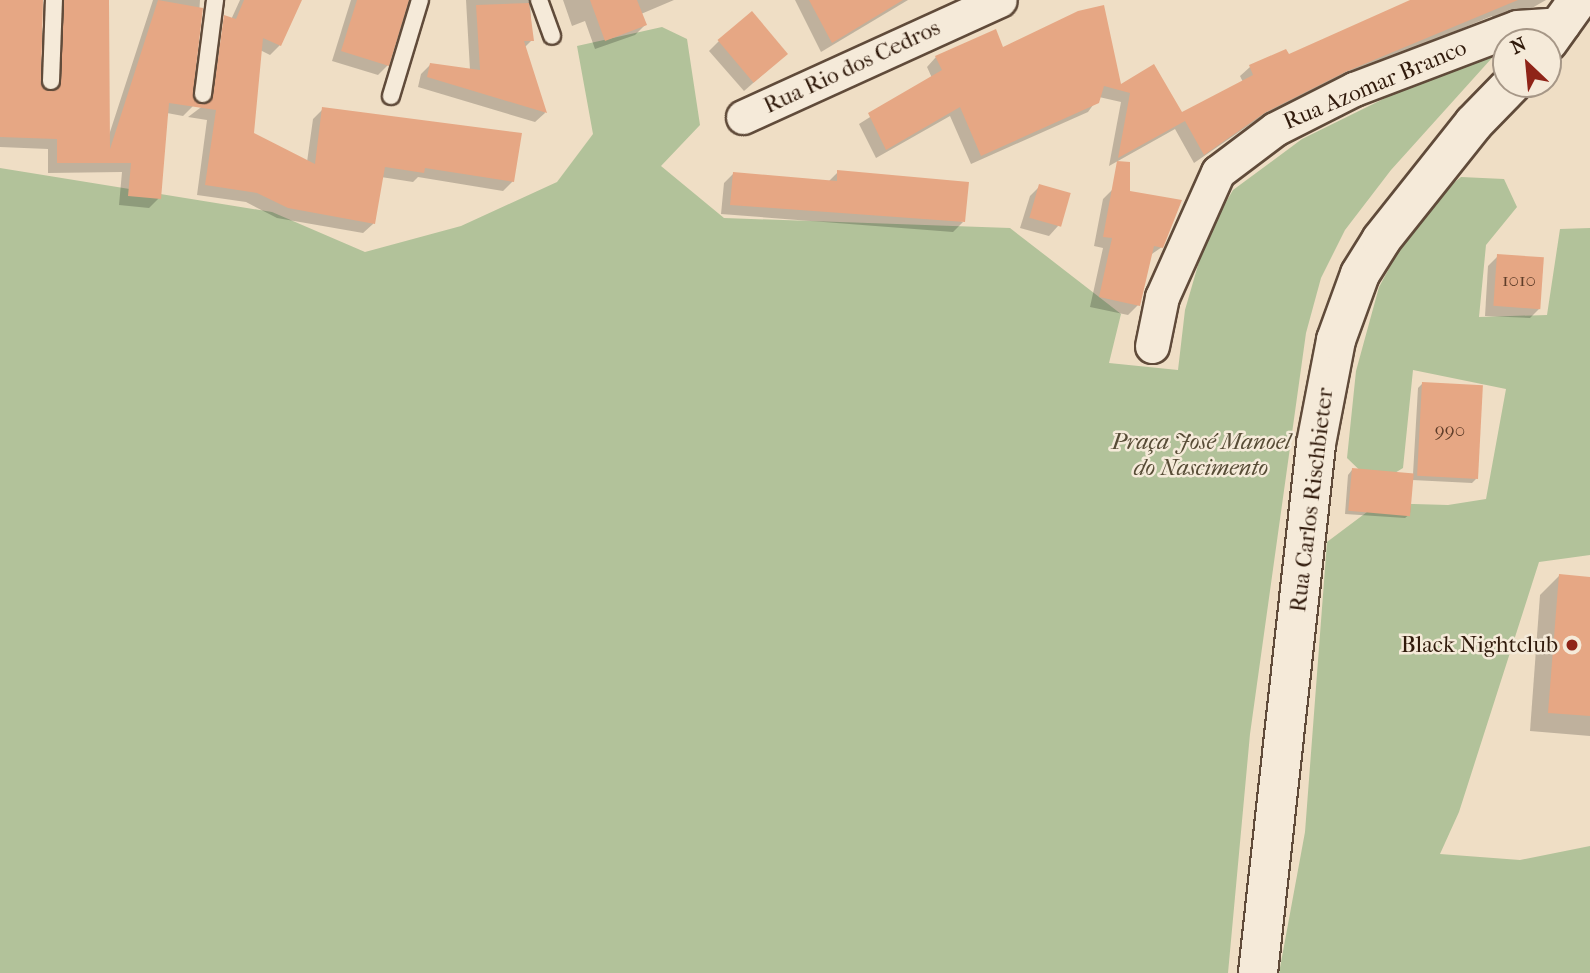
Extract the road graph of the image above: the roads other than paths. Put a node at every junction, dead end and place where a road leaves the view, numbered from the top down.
1 (54, 0) edge
2 (215, 0) edge
3 (419, 0) edge
4 (539, 0) edge
5 (1000, 0) edge
6 (1563, 22) edge
7 (552, 36) dead end
8 (51, 81) dead end
9 (203, 94) dead end
10 (391, 96) dead end
11 (1498, 98) edge
12 (743, 117) dead end
13 (1152, 346) dead end
14 (1258, 973) edge

1 - 8 lane
2 - 9 lane
3 - 10 lane
4 - 7 lane
5 - 12 street, Rua Rio dos Cedros
6 - 13 street, Rua Azomar Branco
11 - 14 street, Rua Carlos Rischbieter

